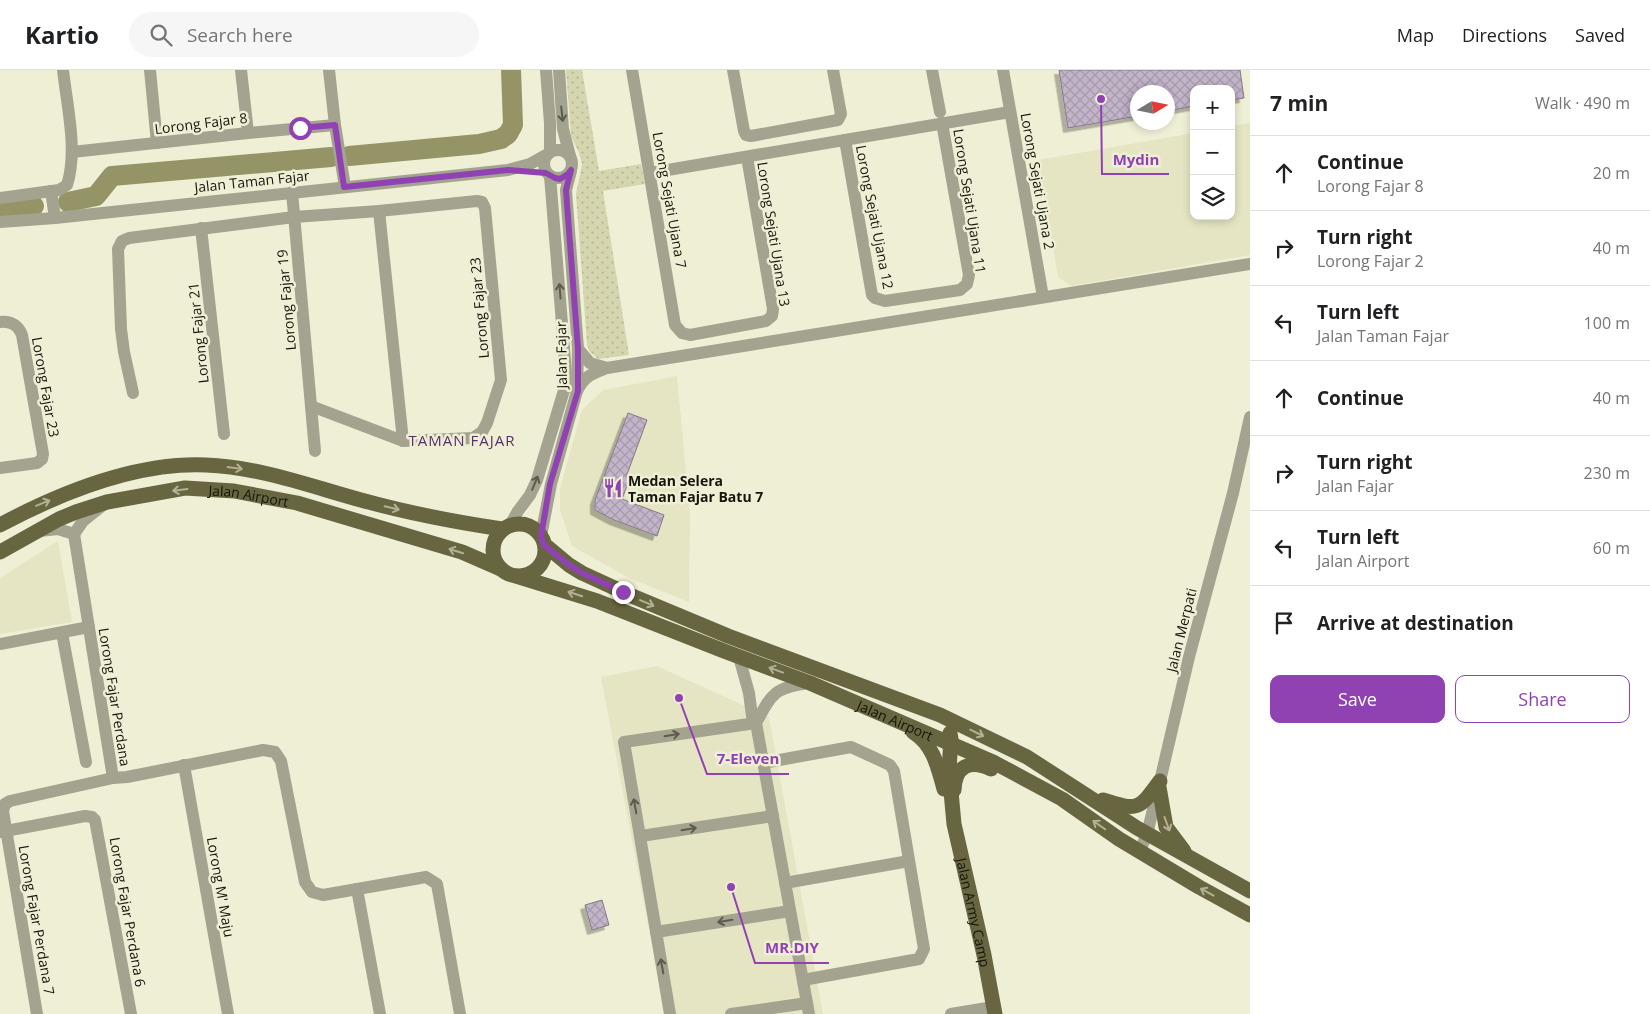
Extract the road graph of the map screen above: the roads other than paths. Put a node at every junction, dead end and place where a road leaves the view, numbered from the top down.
1 (63, 70) edge
2 (150, 70) edge
3 (241, 70) edge
4 (330, 70) edge
5 (546, 70) edge
6 (559, 70) edge
7 (632, 70) edge
8 (733, 70) edge
9 (833, 70) edge
10 (932, 70) edge
11 (1003, 70) edge
12 (1010, 112) junction
13 (941, 118) junction
14 (335, 125) junction
15 (248, 132) junction
16 (845, 140) junction
17 (157, 143) junction
18 (72, 152) junction
19 (548, 154) junction
20 (570, 156) junction
21 (747, 156) junction
22 (508, 170) junction
23 (571, 170) junction
24 (650, 173) junction
25 (548, 175) junction
26 (344, 187) junction
27 (51, 191) junction
28 (292, 192) junction
29 (0, 198) edge
30 (379, 211) junction
31 (294, 217) junction
32 (55, 218) junction
33 (0, 222) edge
34 (201, 228) junction
35 (1250, 264) edge
36 (876, 298) joint
37 (1043, 298) junction
38 (0, 322) edge
39 (682, 333) joint
40 (578, 349) junction
41 (607, 368) junction
42 (578, 391) junction
43 (133, 393) dead end
44 (311, 406) junction
45 (1250, 417) edge
46 (224, 434) dead end
47 (403, 441) junction
48 (315, 451) dead end
49 (0, 468) edge
50 (107, 502) junction
51 (0, 525) edge
52 (506, 527) junction
53 (37, 531) junction
54 (74, 534) junction
55 (543, 541) junction
56 (0, 552) edge
57 (501, 569) junction
58 (516, 576) junction
59 (89, 627) junction
60 (62, 632) junction
61 (0, 644) edge
62 (778, 654) junction
63 (739, 657) junction
64 (810, 682) junction
65 (862, 705) junction
66 (756, 722) junction
67 (950, 742) junction
68 (86, 762) dead end
69 (763, 763) junction
70 (184, 765) junction
71 (113, 778) junction
72 (1160, 784) junction
73 (1085, 795) junction
74 (1076, 808) junction
75 (3, 811) joint
76 (773, 816) junction
77 (953, 818) junction
78 (3, 832) edge
79 (1147, 834) junction
80 (641, 836) junction
81 (1140, 851) junction
82 (1188, 856) junction
83 (909, 861) junction
84 (785, 883) junction
85 (358, 888) junction
86 (1250, 891) edge
87 (790, 911) junction
88 (1250, 915) edge
89 (656, 932) junction
90 (802, 980) junction
91 (808, 1008) edge
92 (994, 1010) edge
93 (37, 1014) edge
94 (131, 1014) edge
95 (228, 1014) edge
96 (380, 1014) edge
97 (460, 1014) edge
98 (670, 1014) edge
99 (731, 1014) edge
100 (951, 1014) edge

1 - 18 street
2 - 17 street
3 - 15 street
4 - 14 street
5 - 19 street
6 -> 20 street
7 - 24 street, Lorong Sejati Ujana 7
8 - 9 street
10 - 13 street, Lorong Sejati Ujana 11
11 - 12 street, Lorong Sejati Ujana 2
12 - 13 street
12 - 37 street, Lorong Sejati Ujana 2
13 - 16 street
13 - 36 street, Lorong Sejati Ujana 11
14 - 15 street, Lorong Fajar 8
14 - 26 street
15 - 17 street, Lorong Fajar 8
16 - 21 street
16 - 36 street, Lorong Sejati Ujana 12
17 - 18 street, Lorong Fajar 8
18 - 27 street
19 - 20 street
19 - 22 street
19 - 25 street
20 - 23 street
21 - 24 street
21 - 39 street, Lorong Sejati Ujana 13
22 - 25 street
22 - 26 street, Jalan Taman Fajar
23 - 25 street
23 - 40 street, Jalan Fajar
24 - 39 street, Lorong Sejati Ujana 7
52 -> 25 street, Jalan Fajar
26 - 28 street, Jalan Taman Fajar
27 - 29 street
27 - 32 street
28 - 31 street, Lorong Fajar 19
28 - 32 street, Jalan Taman Fajar
30 - 31 street, Lorong Fajar 23
30 - 47 street
30 - 47 street, Lorong Fajar 23
31 - 34 street, Lorong Fajar 23
31 - 44 street, Lorong Fajar 19
32 - 33 street, Jalan Taman Fajar
34 - 43 street, Lorong Fajar 23
34 - 46 street, Lorong Fajar 21
35 - 37 street
37 - 41 street
38 - 49 street, Lorong Fajar 23
40 - 41 street
40 - 42 street, Jalan Fajar
41 - 42 street
42 - 55 street, Jalan Fajar
44 - 47 street
44 - 48 street, Lorong Fajar 19
45 - 72 street, Jalan Merpati
50 - 53 main road, Jalan Airport
50 - 54 street
57 -> 50 main road, Jalan Airport
51 -> 52 main road, Jalan Airport
52 - 55 main road
52 - 57 main road
53 - 54 street
53 - 56 main road, Jalan Airport
54 - 59 street, Lorong Fajar Perdana
55 - 58 main road
55 -> 62 main road, Jalan Airport
57 - 58 main road
63 -> 58 main road, Jalan Airport
59 - 60 street
59 - 71 street, Lorong Fajar Perdana
60 - 61 street
60 - 68 street
62 - 67 main road
62 -> 73 main road, Jalan Airport
64 -> 63 main road, Jalan Airport
63 - 66 street
64 - 65 main road, Jalan Airport
64 - 66 street
65 - 67 main road, Jalan Airport
65 - 77 main road
66 - 69 street
80 -> 66 street
67 - 74 main road, Jalan Airport
67 - 77 main road
69 - 76 street
69 - 83 street
70 - 71 street
70 - 85 street
70 - 95 street, Lorong M' Maju
71 - 75 street, Lorong Fajar Perdana
72 - 73 main road
72 - 79 street, Jalan Merpati
72 -> 82 main road
73 - 79 main road, Jalan Airport
74 - 77 main road
81 -> 74 main road, Jalan Airport
75 - 78 street, Lorong Fajar Perdana 7
80 -> 76 street
76 - 84 street
77 - 92 main road, Jalan Army Camp
78 - 93 street, Lorong Fajar Perdana 7
78 - 94 street, Lorong Fajar Perdana 6
79 - 81 street, Jalan Merpati
79 - 82 main road, Jalan Airport
80 - 89 street
88 -> 81 main road, Jalan Airport
82 - 86 main road, Jalan Airport
83 - 84 street
83 - 90 street
84 - 87 street
85 - 96 street
85 - 97 street
87 -> 89 street
87 - 90 street
98 -> 89 street
90 - 91 street
91 - 99 street
92 - 100 street

